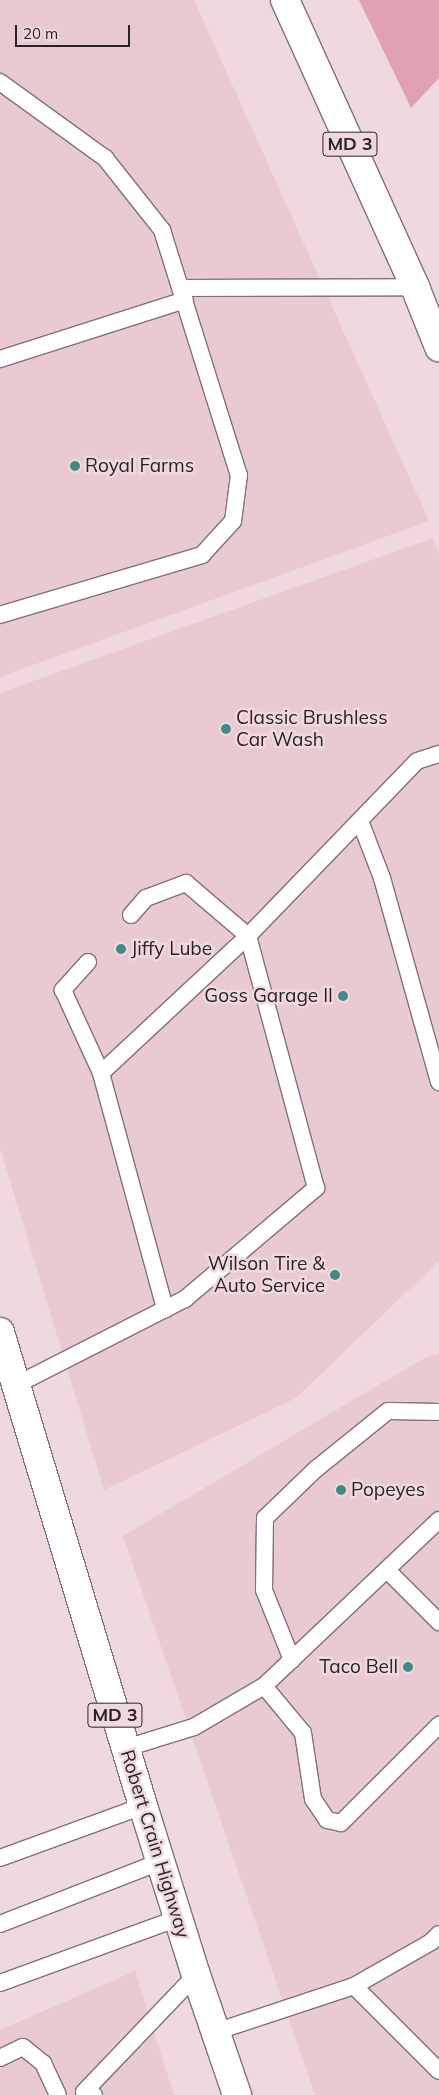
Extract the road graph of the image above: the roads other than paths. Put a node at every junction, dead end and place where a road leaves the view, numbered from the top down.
1 (285, 0) edge
2 (0, 82) edge
3 (415, 288) junction
4 (184, 294) junction
5 (439, 347) edge
6 (0, 359) edge
7 (0, 615) edge
8 (439, 754) edge
9 (360, 821) junction
10 (131, 915) dead end
11 (248, 936) junction
12 (88, 962) dead end
13 (101, 1073) junction
14 (439, 1082) edge
15 (165, 1309) junction
16 (0, 1332) edge
17 (16, 1385) junction
18 (439, 1412) edge
19 (439, 1520) edge
20 (387, 1570) junction
21 (439, 1622) edge
22 (292, 1660) junction
23 (264, 1686) junction
24 (439, 1725) edge
25 (126, 1748) junction
26 (143, 1806) junction
27 (0, 1858) edge
28 (160, 1862) junction
29 (179, 1918) junction
30 (0, 1924) edge
31 (439, 1934) edge
32 (196, 1975) junction
33 (0, 1983) edge
34 (354, 1986) junction
35 (215, 2032) junction
36 (0, 2058) edge
37 (439, 2072) edge
38 (85, 2094) edge
39 (58, 2095) edge
40 (237, 2095) edge

1 - 3 highway, MD 3
2 - 4 lane
3 - 4 lane
3 - 5 highway, MD 3
4 - 6 lane
4 - 7 lane
8 - 9 lane
9 - 11 lane
9 - 14 lane
10 - 11 lane
11 - 13 lane
11 - 15 lane
12 - 13 lane
13 - 15 lane
15 - 17 lane
16 - 17 highway, Robert Crain Highway / MD 3
17 - 25 highway, Robert Crain Highway / MD 3
18 - 22 lane
19 - 20 lane
20 - 21 lane
20 - 22 lane
22 - 23 lane
23 - 24 lane
23 - 25 lane
25 - 26 highway, Robert Crain Highway / MD 3
26 - 27 lane
26 - 28 highway, Robert Crain Highway / MD 3
28 - 29 highway, Robert Crain Highway / MD 3
28 - 30 lane
29 - 32 highway, Robert Crain Highway / MD 3
29 - 33 lane
31 - 34 lane
32 - 35 highway, Robert Crain Highway / MD 3
32 - 38 lane
34 - 35 lane
34 - 37 lane
35 - 40 highway, Robert Crain Highway / MD 3
36 - 39 lane

